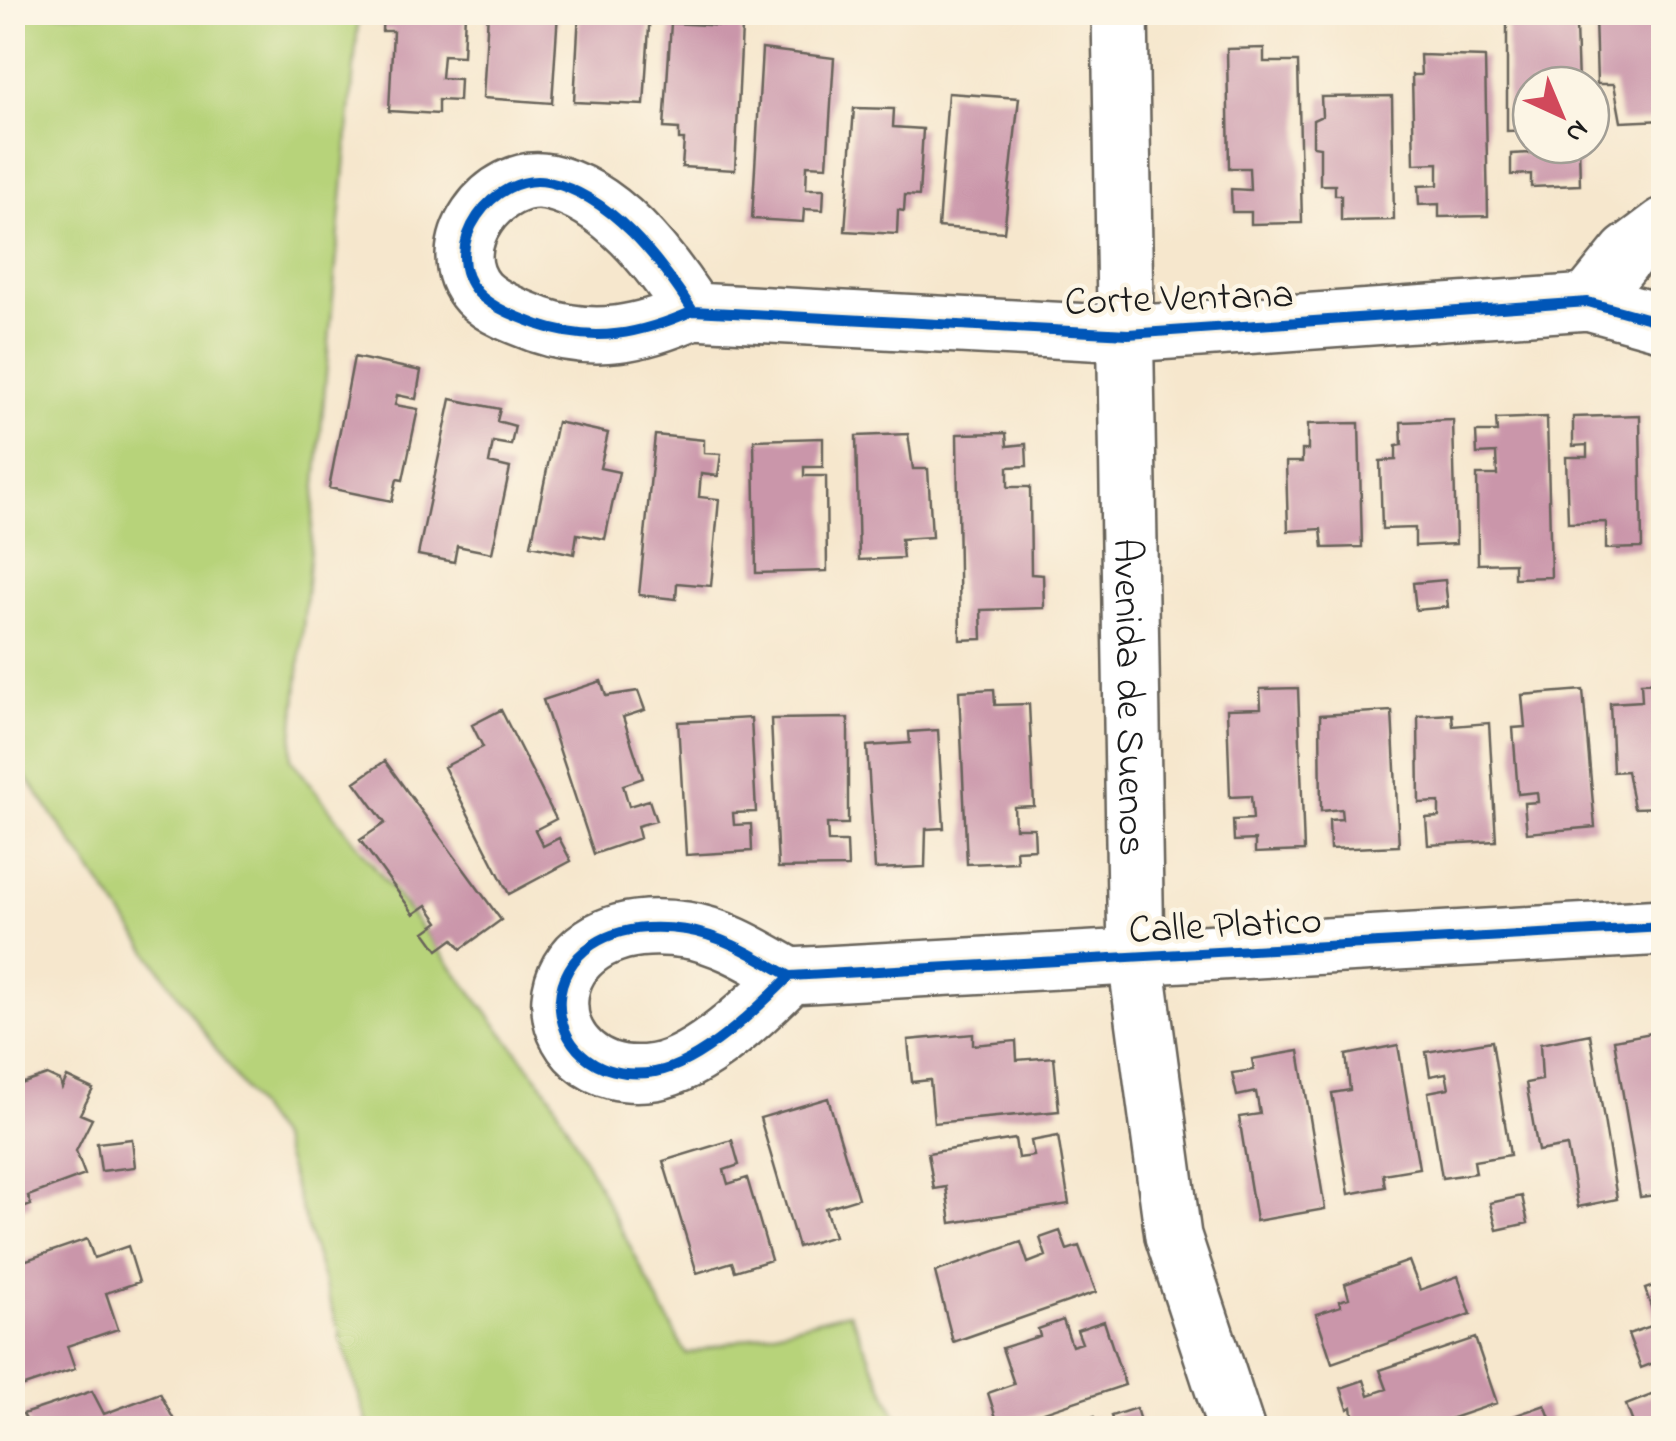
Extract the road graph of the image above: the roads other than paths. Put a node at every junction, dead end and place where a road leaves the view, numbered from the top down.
1 (1120, 12) edge
2 (1664, 226) edge
3 (1588, 302) junction
4 (693, 311) dead end
5 (1664, 322) edge
6 (1128, 334) junction
7 (1664, 927) edge
8 (1136, 958) junction
9 (790, 976) dead end
10 (1236, 1428) edge

1 - 6 street, Avenida de Suenos
2 - 3 street
3 - 5 street, Corte Ventana
3 - 6 street, Corte Ventana
4 - 6 street, Corte Ventana
6 - 8 street, Avenida de Suenos
7 - 8 street, Calle Platico
8 - 9 street, Calle Platico
8 - 10 street, Avenida de Suenos

